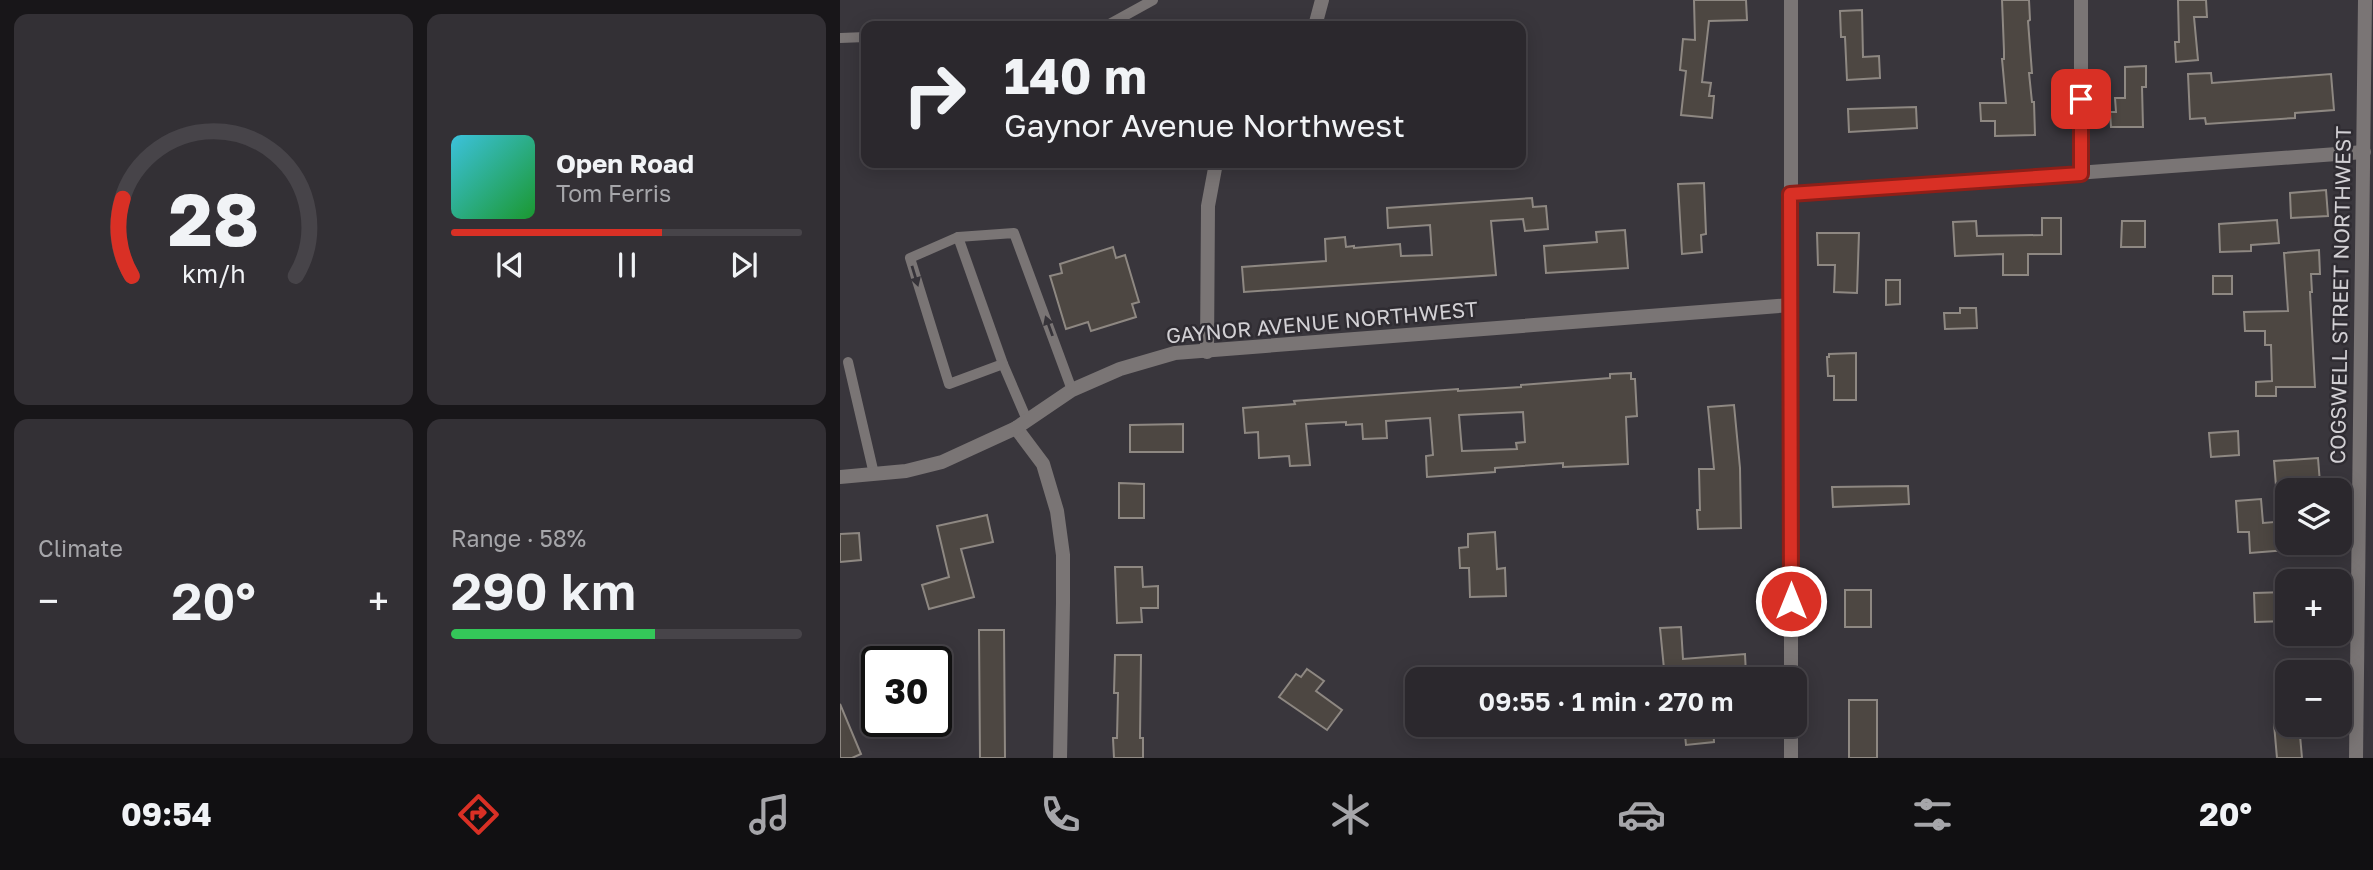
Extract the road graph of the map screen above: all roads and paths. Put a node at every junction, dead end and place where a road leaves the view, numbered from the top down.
1 (1153, 0) edge
2 (1322, 0) edge
3 (1791, 0) edge
4 (2081, 0) edge
5 (2365, 0) edge
6 (1115, 21) edge
7 (1316, 21) edge
8 (861, 37) edge
9 (840, 38) edge
10 (2364, 152) junction
11 (1215, 168) edge
12 (2081, 174) junction
13 (1790, 194) junction
14 (958, 237) junction
15 (1791, 304) junction
16 (1207, 352) junction
17 (848, 362) dead end
18 (1003, 364) junction
19 (1072, 390) junction
20 (1022, 424) junction
21 (874, 474) junction
22 (840, 477) edge
23 (1791, 667) edge
24 (1791, 737) edge
25 (1060, 758) edge
26 (1791, 758) edge
27 (2356, 758) edge

1 - 6 lane
2 - 7 street
3 - 13 street
4 - 12 street
5 - 10 street, COGSWELL STREET NORTHWEST
8 - 9 lane
10 - 12 street
10 - 27 street, COGSWELL STREET NORTHWEST
11 - 16 street
12 - 13 street
13 - 15 street
14 - 18 lane
14 -> 18 lane
19 -> 14 lane
15 - 16 street, GAYNOR AVENUE NORTHWEST
15 - 23 street
16 - 19 street, GAYNOR AVENUE NORTHWEST
17 - 21 lane
18 - 20 lane
19 - 20 street, GAYNOR AVENUE NORTHWEST
20 - 21 street, GAYNOR AVENUE NORTHWEST
20 - 25 street
21 - 22 street, GAYNOR AVENUE NORTHWEST
24 - 26 street

